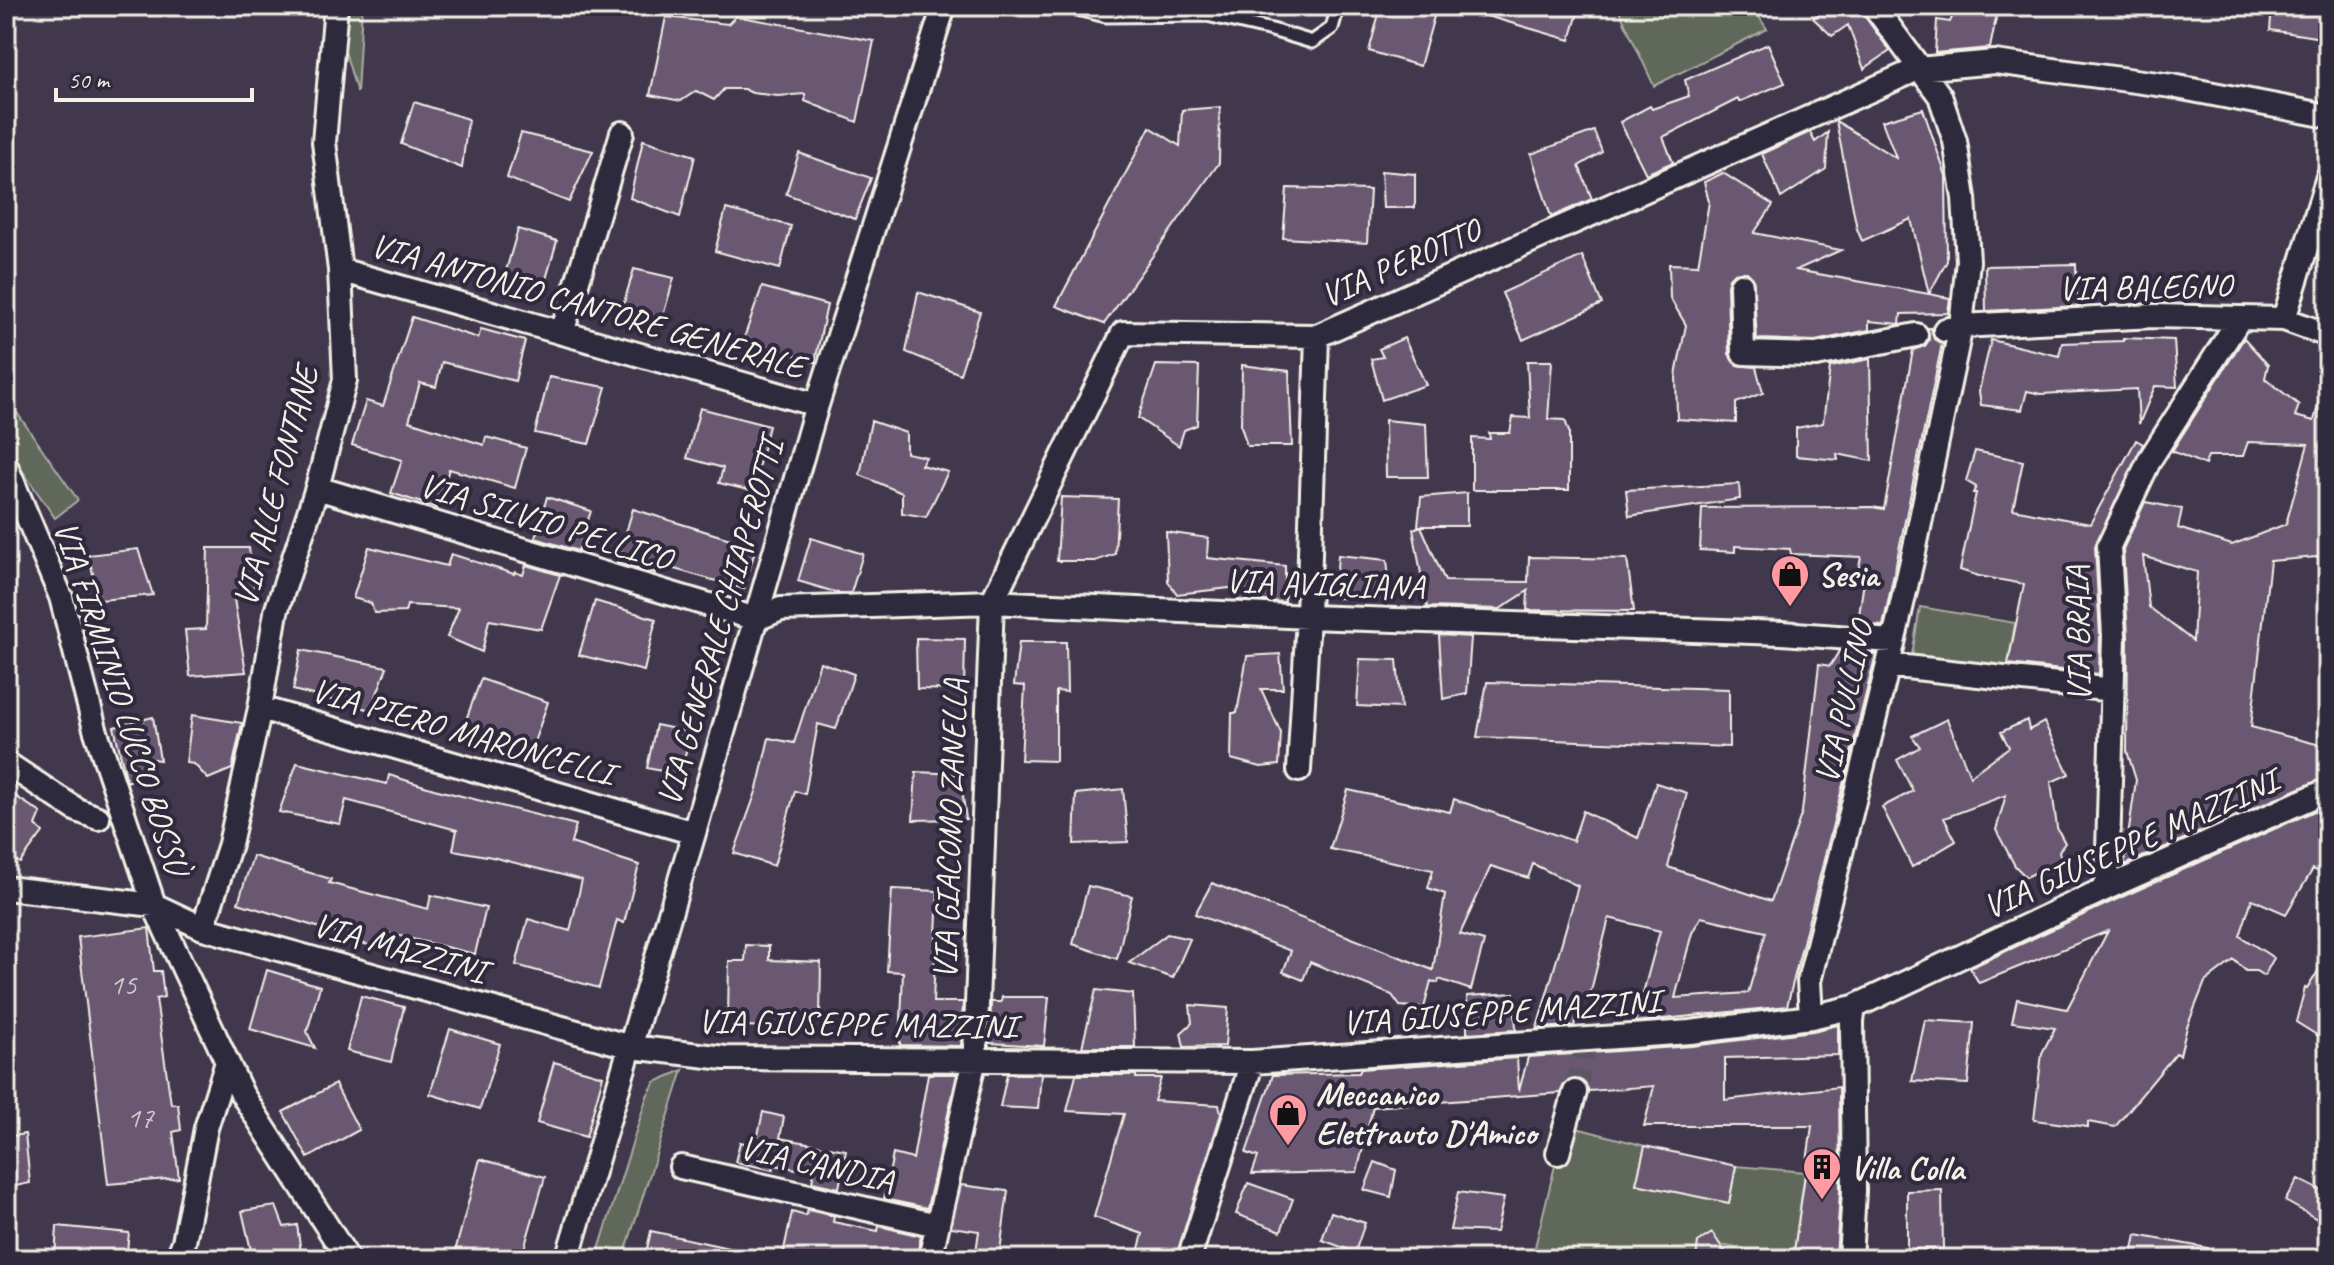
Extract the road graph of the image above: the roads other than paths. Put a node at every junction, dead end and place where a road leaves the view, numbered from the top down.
1 (336, 6) edge
2 (944, 6) edge
3 (1064, 6) edge
4 (1338, 6) edge
5 (1874, 6) edge
6 (1918, 69) junction
7 (2328, 116) edge
8 (622, 133) dead end
9 (2328, 177) edge
10 (340, 270) junction
11 (1741, 285) dead end
12 (2240, 318) junction
13 (2284, 319) junction
14 (1953, 328) junction
15 (2319, 332) edge
16 (562, 333) junction
17 (1916, 335) dead end
18 (1317, 336) junction
19 (817, 405) junction
20 (6, 466) edge
21 (317, 488) junction
22 (992, 602) junction
23 (1308, 617) junction
24 (756, 619) junction
25 (1892, 641) junction
26 (1888, 665) junction
27 (2113, 690) junction
28 (260, 708) junction
29 (6, 763) edge
30 (1299, 770) dead end
31 (2328, 790) edge
32 (98, 818) dead end
33 (694, 833) junction
34 (6, 888) edge
35 (2107, 888) junction
36 (154, 905) junction
37 (203, 928) junction
38 (1854, 1007) junction
39 (1811, 1017) junction
40 (631, 1047) junction
41 (975, 1058) junction
42 (227, 1062) junction
43 (1252, 1062) junction
44 (1575, 1092) tunnel mouth
45 (1558, 1153) dead end
46 (681, 1167) dead end
47 (937, 1225) junction
48 (177, 1259) edge
49 (348, 1259) edge
50 (567, 1259) edge
51 (930, 1259) edge
52 (1189, 1259) edge
53 (1850, 1259) edge

1 - 10 street, VIA ALLE FONTANE
2 - 19 street, VIA GENERALE CHIAPEROTTI
3 - 4 lane
5 - 6 street, VIA PULLINO
6 - 7 street, VIA PEROTTO
6 - 14 street, VIA PULLINO
6 - 18 street, VIA PEROTTO
8 - 16 street
9 - 13 street
10 - 16 street, VIA ANTONIO CANTORE GENERALE
10 - 21 street, VIA ALLE FONTANE
11 - 17 street
12 - 13 street, VIA BALEGNO
12 - 14 street, VIA BALEGNO
12 - 27 street, VIA BRAIA
13 - 15 street, VIA BALEGNO
14 - 25 street, VIA PULLINO
16 - 19 street, VIA ANTONIO CANTORE GENERALE
18 - 22 street, VIA PEROTTO
18 - 23 street
19 - 24 street, VIA GENERALE CHIAPEROTTI
20 - 36 street, VIA FIRMINIO LUCCO BOSSÙ
21 - 24 street, VIA SILVIO PELLICO
21 - 28 street, VIA ALLE FONTANE
22 - 23 street, VIA AVIGLIANA
22 - 24 street, VIA AVIGLIANA
22 - 41 street, VIA GIACOMO ZANELLA
23 - 25 street, VIA AVIGLIANA
23 - 30 street
24 - 33 street, VIA GENERALE CHIAPEROTTI
25 - 26 street, VIA PULLINO
26 - 27 street
26 - 39 street, VIA PULLINO
27 - 35 street, VIA BRAIA
28 - 33 street, VIA PIERO MARONCELLI
28 - 37 street, VIA ALLE FONTANE
29 - 32 street
31 - 35 street, VIA GIUSEPPE MAZZINI
33 - 40 street, VIA GENERALE CHIAPEROTTI
34 - 36 street, VIA MAZZINI
35 - 38 street, VIA GIUSEPPE MAZZINI
36 - 37 street, VIA MAZZINI
36 - 42 street, VIA FIRMINIO LUCCO BOSSÙ
37 - 40 street, VIA MAZZINI
38 - 39 street, VIA GIUSEPPE MAZZINI
38 - 53 street
39 - 43 street, VIA GIUSEPPE MAZZINI
40 - 41 street, VIA GIUSEPPE MAZZINI
40 - 50 street, VIA GENERALE CHIAPEROTTI
41 - 43 street, VIA GIUSEPPE MAZZINI
41 - 47 street, VIA GIACOMO ZANELLA
42 - 48 street
42 - 49 street, VIA FIRMINIO LUCCO BOSSÙ
43 - 52 street
44 - 45 street
46 - 47 street, VIA CANDIA
47 - 51 street, VIA GIACOMO ZANELLA

